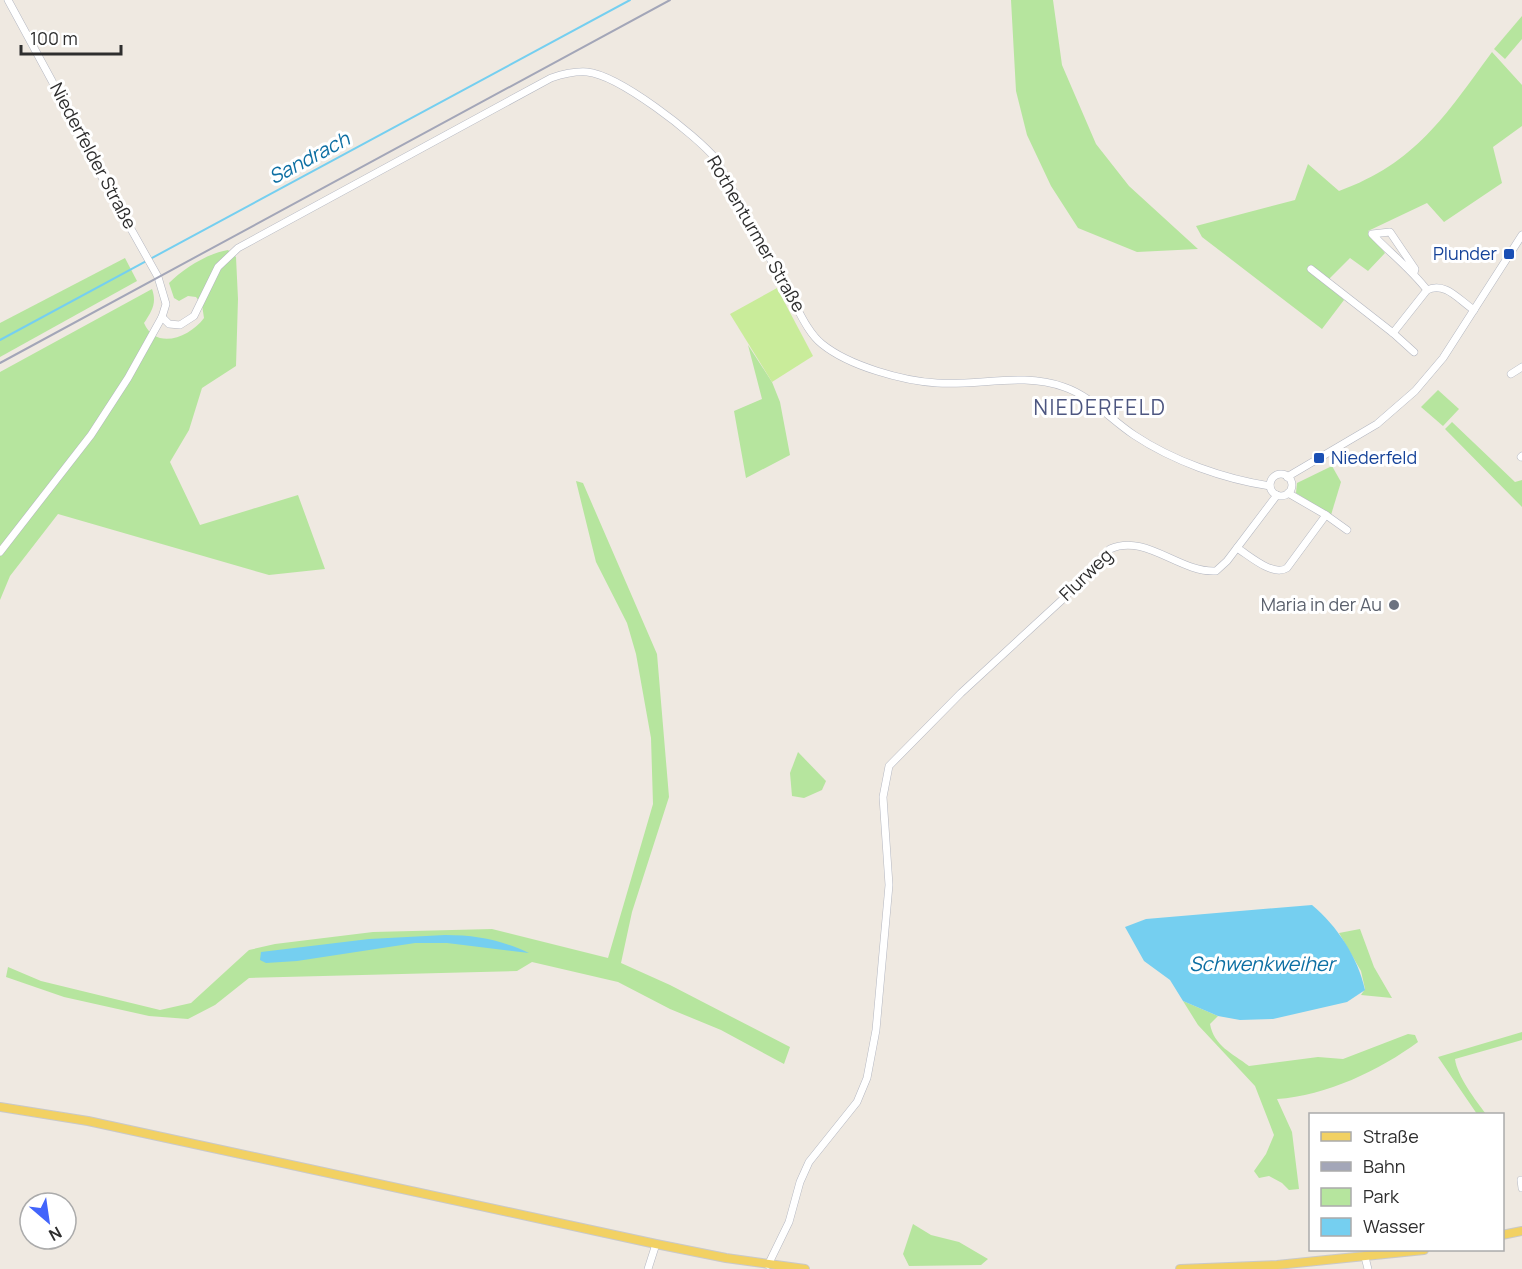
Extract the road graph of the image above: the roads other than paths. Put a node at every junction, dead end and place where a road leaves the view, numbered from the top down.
1 (8, 0) edge
2 (1522, 235) edge
3 (1311, 269) dead end
4 (1414, 273) junction
5 (1427, 290) junction
6 (1474, 310) junction
7 (162, 316) junction
8 (1393, 333) junction
9 (1414, 352) dead end
10 (1522, 367) edge
11 (1511, 374) dead end
12 (1287, 477) junction
13 (1270, 486) junction
14 (1288, 494) junction
15 (1277, 495) junction
16 (1326, 515) junction
17 (1347, 530) dead end
18 (1237, 548) junction
19 (0, 552) edge
20 (0, 1107) edge
21 (1522, 1231) edge
22 (1504, 1235) edge
23 (656, 1244) junction
24 (1416, 1251) edge
25 (1365, 1257) junction
26 (768, 1265) junction
27 (648, 1269) edge
28 (805, 1269) edge
29 (1180, 1269) edge
30 (1368, 1269) edge

1 - 7 street, Niederfelder Straße
2 - 6 street
3 - 8 street
4 - 4 street
4 - 5 street
5 - 6 street
5 - 8 street
6 - 12 street
7 - 13 street, Rothenturmer Straße
7 - 19 street
8 - 9 street
10 - 11 street
12 - 13 street
12 - 14 street
13 - 15 street
14 - 15 street
14 - 16 street
15 - 18 street, Flurweg
16 - 17 street
16 - 18 street
18 - 26 street, Flurweg
20 - 23 main road
21 - 22 main road
23 - 26 main road
23 - 27 street
24 - 25 main road
25 - 29 main road
25 - 30 street
26 - 28 main road

